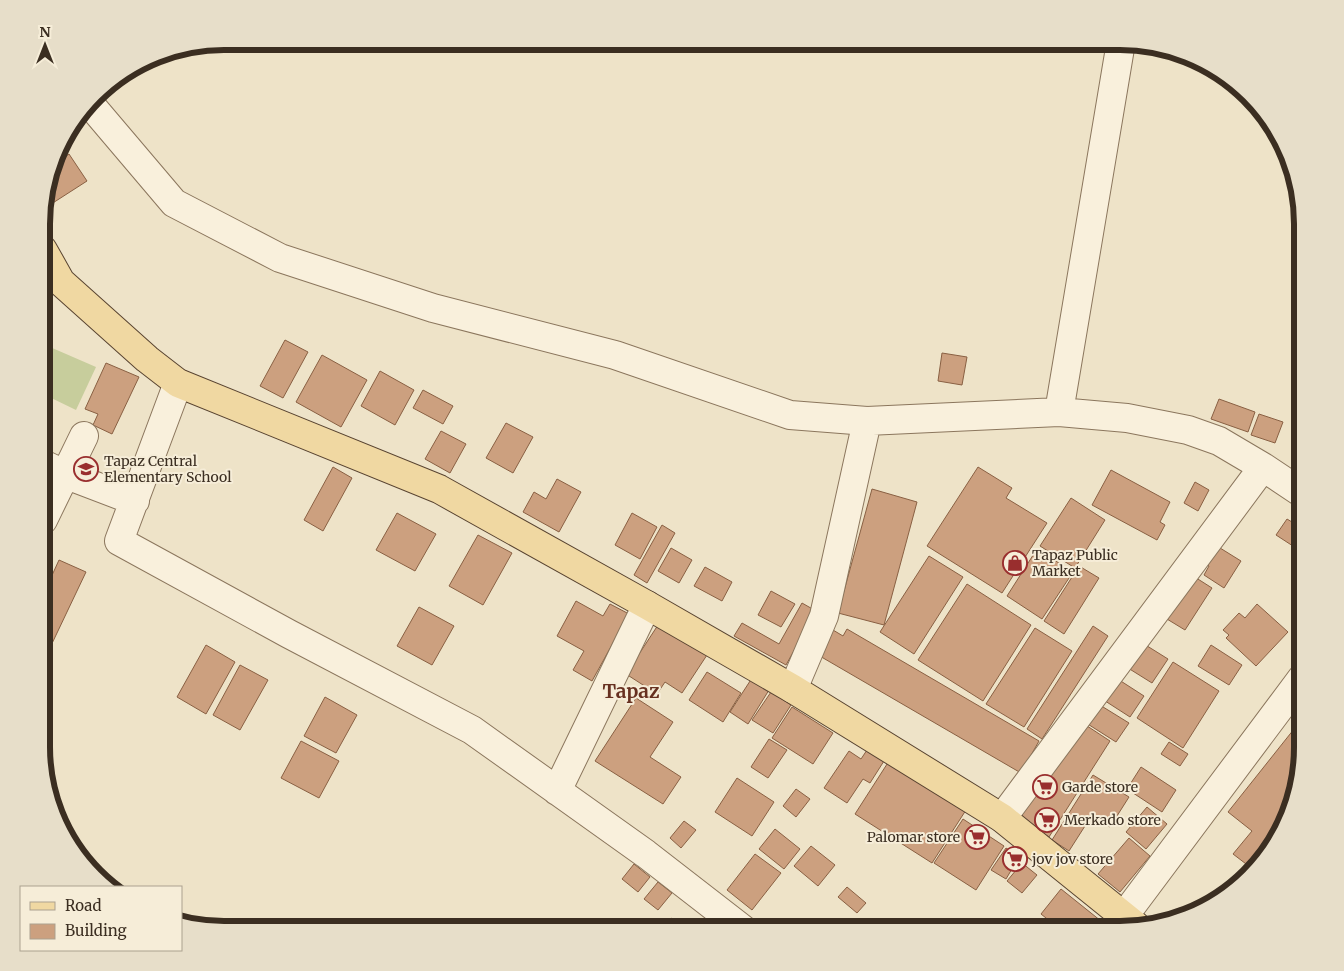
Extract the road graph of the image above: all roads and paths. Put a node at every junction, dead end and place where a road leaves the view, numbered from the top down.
1 (1119, 50) edge
2 (94, 108) edge
3 (50, 262) edge
4 (178, 383) junction
5 (1059, 412) junction
6 (867, 421) junction
7 (84, 436) dead end
8 (1263, 467) junction
9 (53, 469) edge
10 (50, 484) edge
11 (1294, 488) edge
12 (135, 501) junction
13 (647, 605) junction
14 (793, 689) junction
15 (1294, 689) edge
16 (557, 791) junction
17 (1002, 818) junction
18 (732, 921) edge
19 (1130, 921) edge

1 - 5 street
2 - 6 street
3 - 4 main road
4 - 12 street
4 - 13 main road
5 - 6 street
5 - 8 street
6 - 14 street
7 - 9 street
8 - 11 street
8 - 17 street
9 - 10 street
9 - 12 street
12 - 16 street
13 - 14 main road
13 - 16 street
14 - 17 main road
15 - 19 street
16 - 18 street
17 - 19 main road

